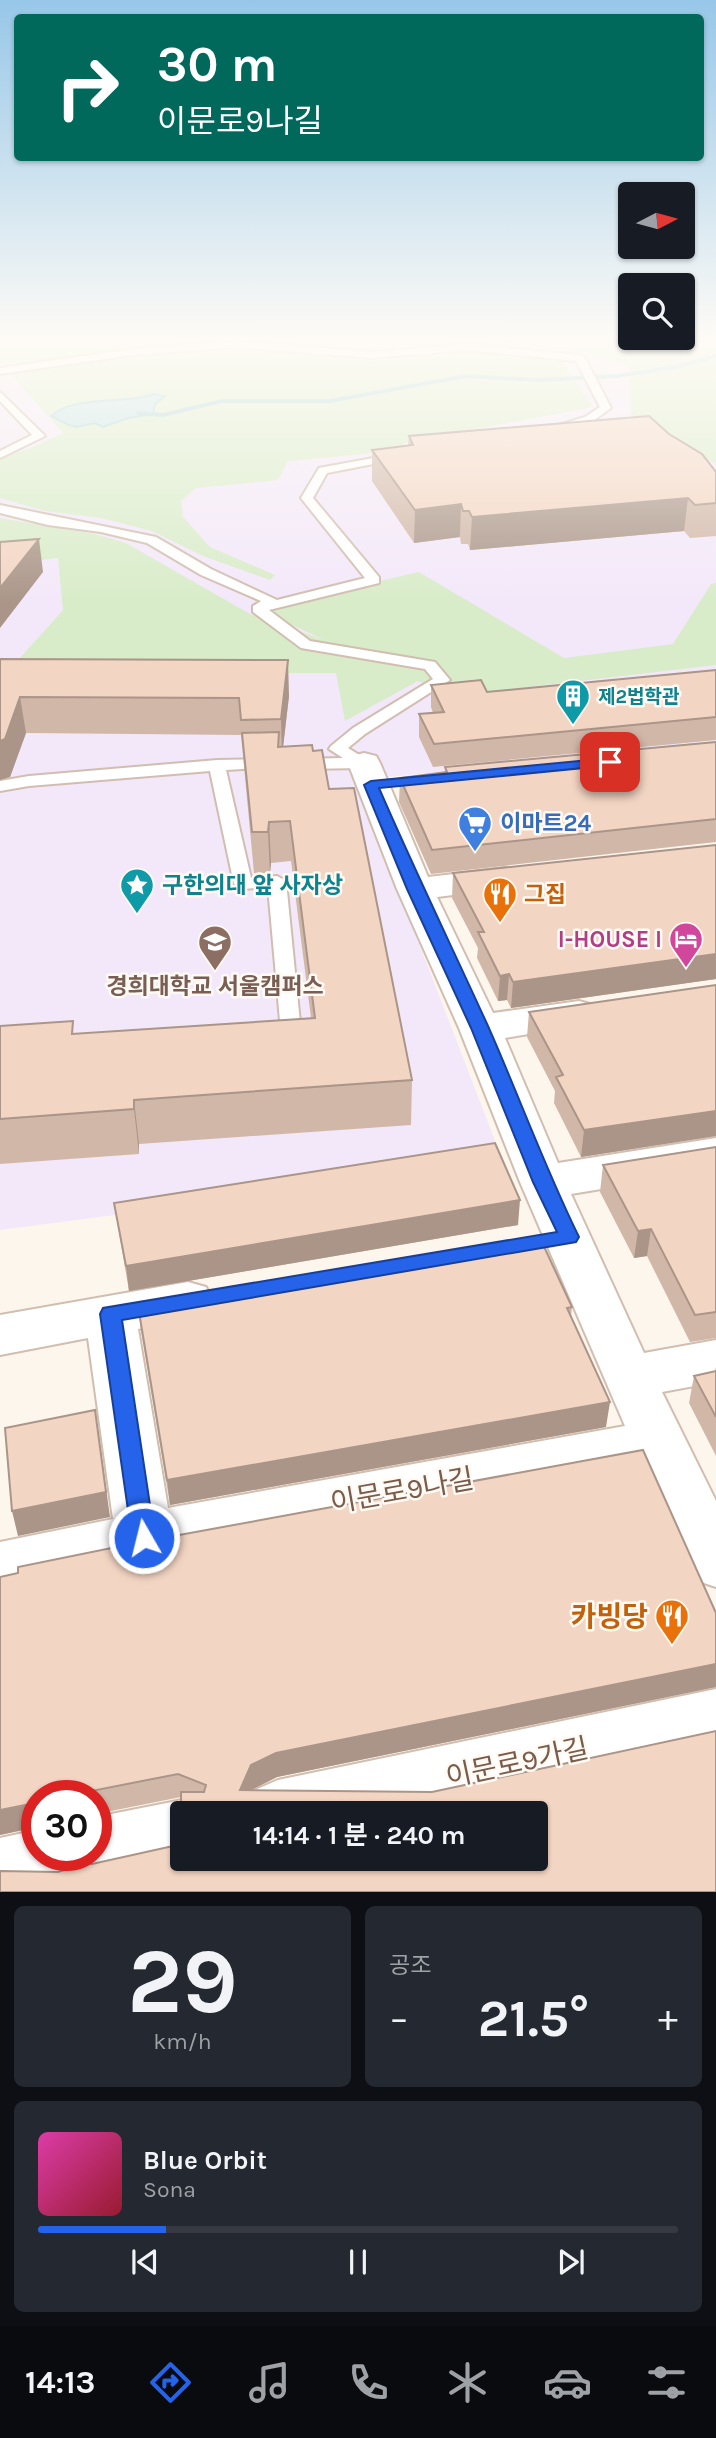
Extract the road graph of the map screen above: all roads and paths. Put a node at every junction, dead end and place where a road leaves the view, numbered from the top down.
1 (31, 427) edge
2 (555, 427) edge
3 (542, 431) edge
4 (0, 455) edge
5 (402, 456) edge
6 (0, 509) edge
7 (258, 609) junction
8 (217, 765) junction
9 (377, 777) junction
10 (0, 786) edge
11 (538, 875) edge
12 (415, 889) junction
13 (611, 1009) edge
14 (480, 1028) junction
15 (279, 1052) edge
16 (716, 1154) edge
17 (543, 1182) junction
18 (232, 1293) edge
19 (110, 1314) junction
20 (0, 1335) edge
21 (716, 1362) edge
22 (629, 1377) junction
23 (660, 1443) junction
24 (144, 1538) junction
25 (716, 1561) edge
26 (0, 1567) edge
27 (716, 1720) edge
28 (335, 1801) edge
29 (170, 1836) edge
30 (112, 1848) edge
31 (21, 1867) edge
32 (0, 1872) edge

1 - 4 lane
2 - 3 lane
5 - 7 lane
6 - 7 lane
7 - 9 lane
8 - 9 lane
8 - 10 lane
8 - 15 lane
9 - 12 street
11 - 12 street
12 - 14 street
13 - 14 street
14 - 17 street
16 - 17 street
17 - 22 street
18 - 19 street
19 - 20 street
19 - 24 street
21 - 22 street
22 - 23 street
23 - 24 street, 이문로9나길
23 - 25 street
24 - 26 street, 이문로9나길
27 - 28 street, 이문로9가길
29 - 30 street
31 - 32 street

